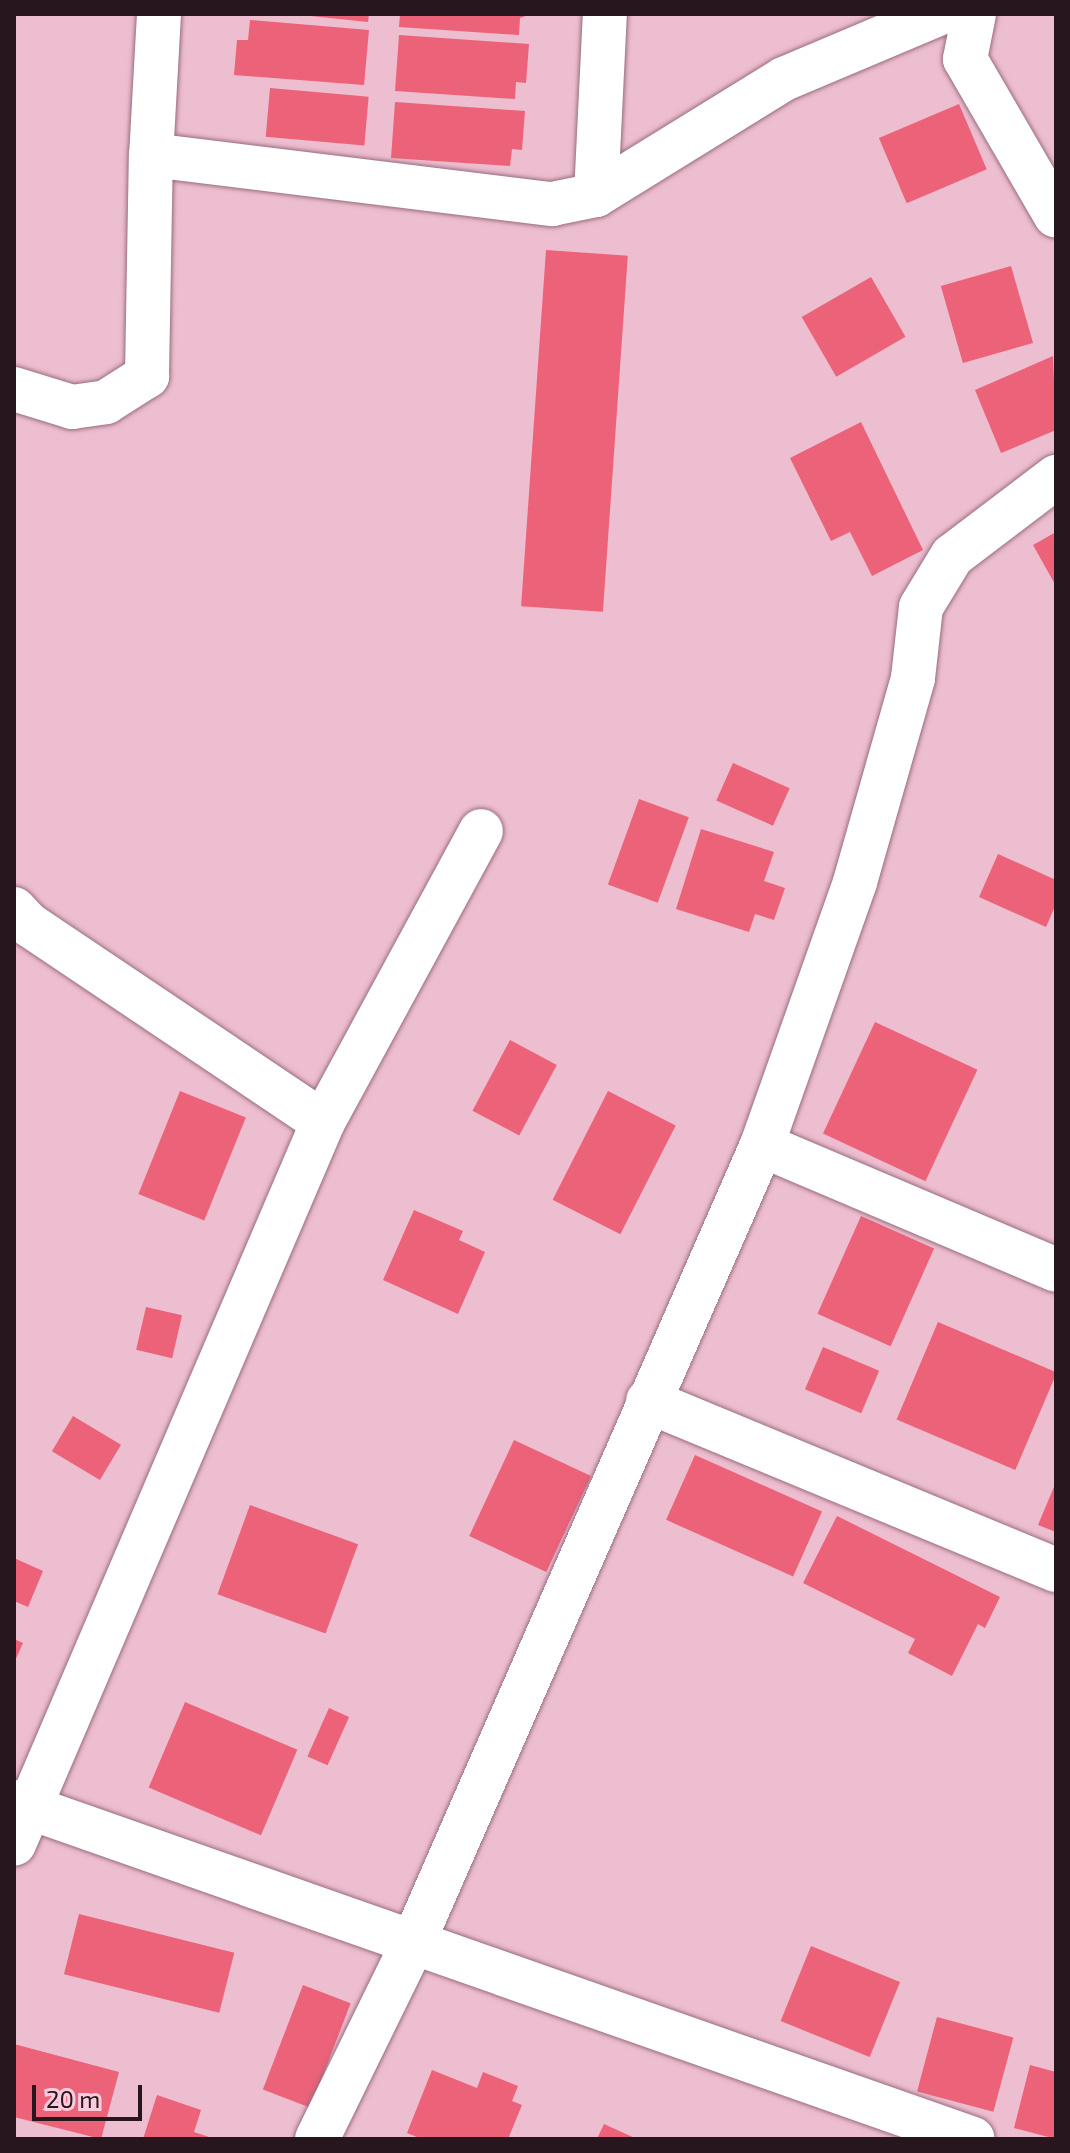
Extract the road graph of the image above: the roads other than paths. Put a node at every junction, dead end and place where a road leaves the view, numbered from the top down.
1 (159, 14) edge
2 (605, 14) edge
3 (938, 14) edge
4 (974, 14) edge
5 (151, 155) junction
6 (596, 195) junction
7 (1056, 216) edge
8 (14, 389) edge
9 (1056, 477) edge
10 (481, 831) dead end
11 (19, 925) edge
12 (323, 1122) junction
13 (762, 1145) junction
14 (1056, 1270) edge
15 (648, 1401) junction
16 (1056, 1570) edge
17 (20, 1818) edge
18 (413, 1943) junction
19 (317, 2139) edge
20 (973, 2139) edge

1 - 5 street
2 - 6 street
3 - 6 street
4 - 7 street
5 - 6 street
5 - 8 street
9 - 13 street
10 - 12 street
11 - 12 street
12 - 17 street
13 - 14 street
13 - 15 street
15 - 16 street
15 - 18 street
17 - 18 street
18 - 19 street
18 - 20 street

